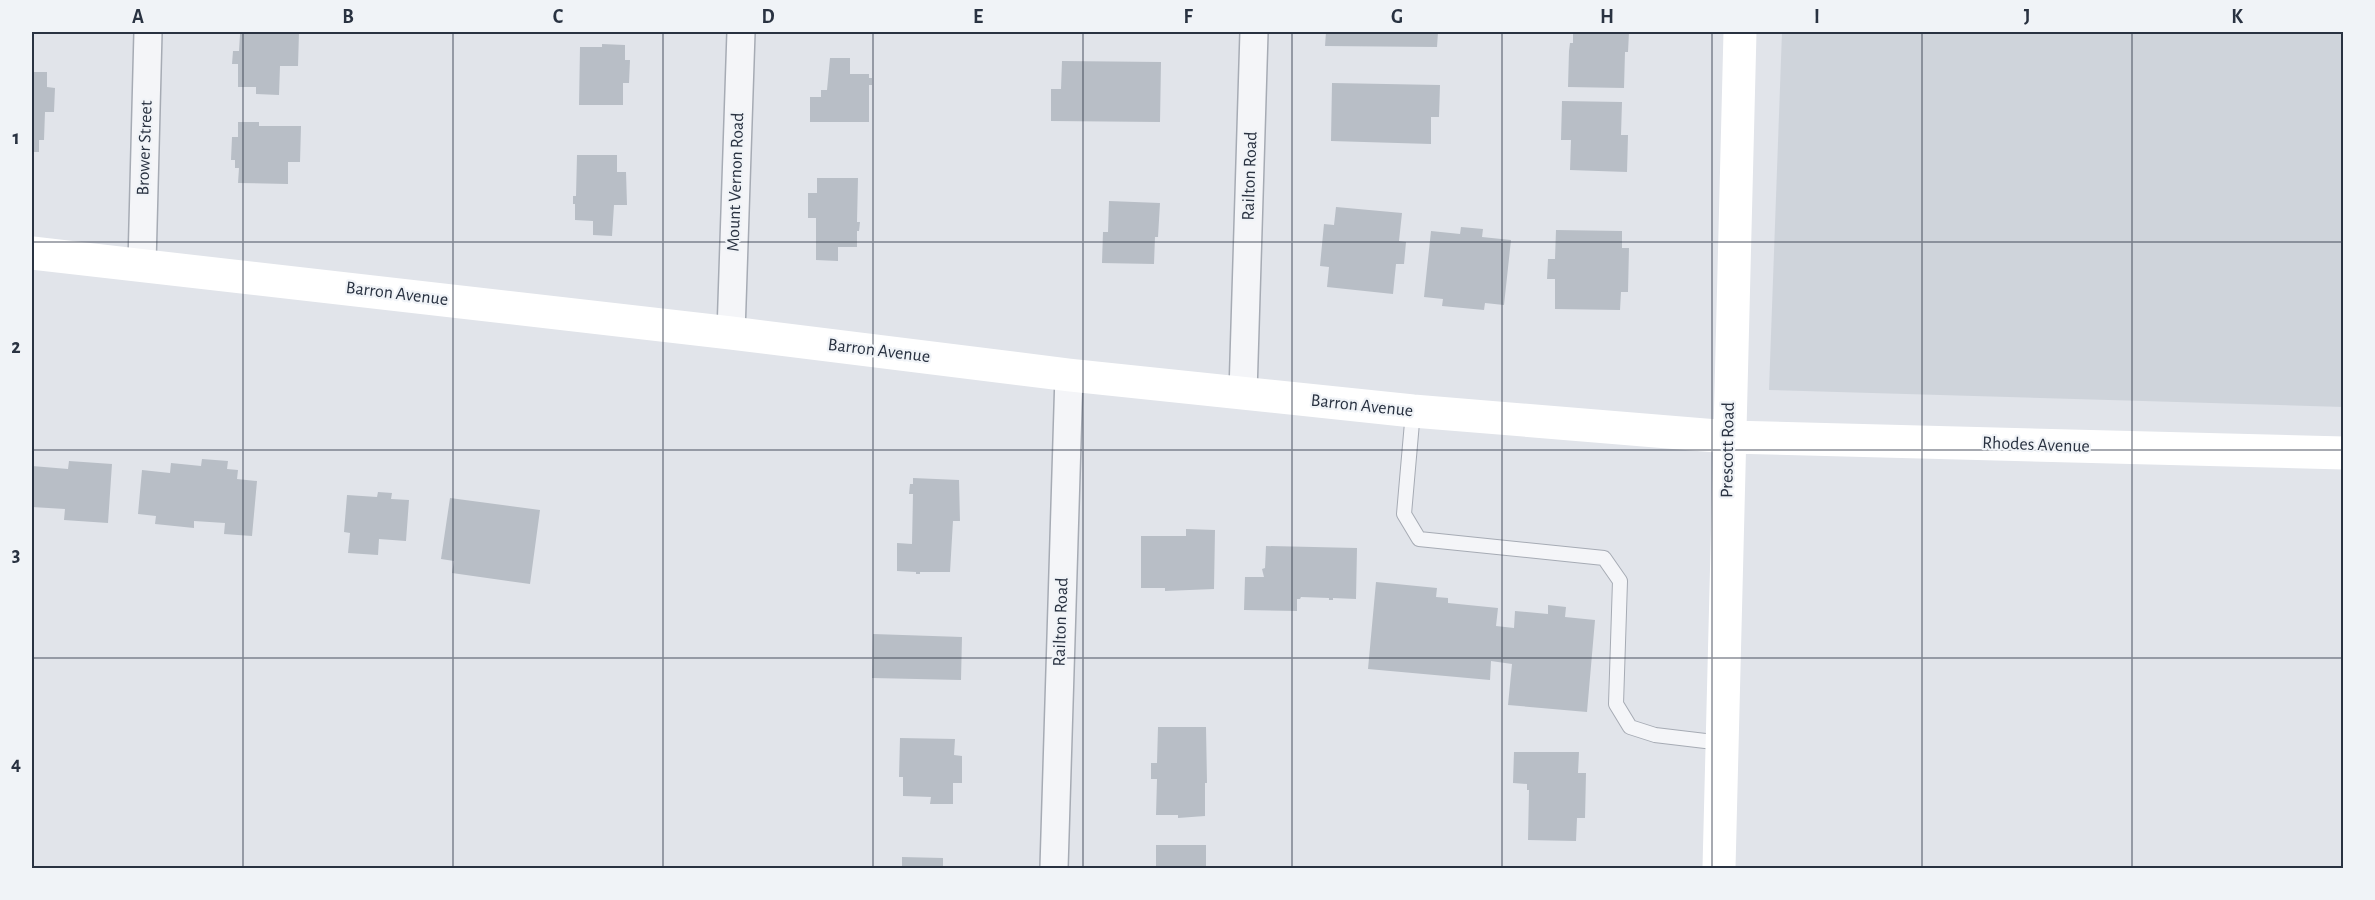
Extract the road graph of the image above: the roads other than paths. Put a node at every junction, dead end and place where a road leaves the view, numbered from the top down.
1 (148, 32) edge
2 (741, 32) edge
3 (1254, 32) edge
4 (1740, 32) edge
5 (32, 253) edge
6 (142, 264) junction
7 (731, 333) junction
8 (1069, 375) junction
9 (1243, 393) junction
10 (1413, 411) junction
11 (1729, 437) junction
12 (2343, 453) edge
13 (1722, 743) junction
14 (1054, 868) edge
15 (1719, 868) edge

1 - 6 street, Brower Street
2 - 7 street, Mount Vernon Road
3 - 9 street, Railton Road
4 - 11 main road, Prescott Road
5 - 6 main road, Barron Avenue
6 - 7 main road, Barron Avenue
7 - 8 main road, Barron Avenue
8 - 9 main road, Barron Avenue
8 - 14 street, Railton Road
9 - 10 main road, Barron Avenue
10 - 11 main road, Barron Avenue
10 - 13 lane
11 - 12 main road, Rhodes Avenue
11 - 13 main road, Prescott Road
13 - 15 main road, Prescott Road

